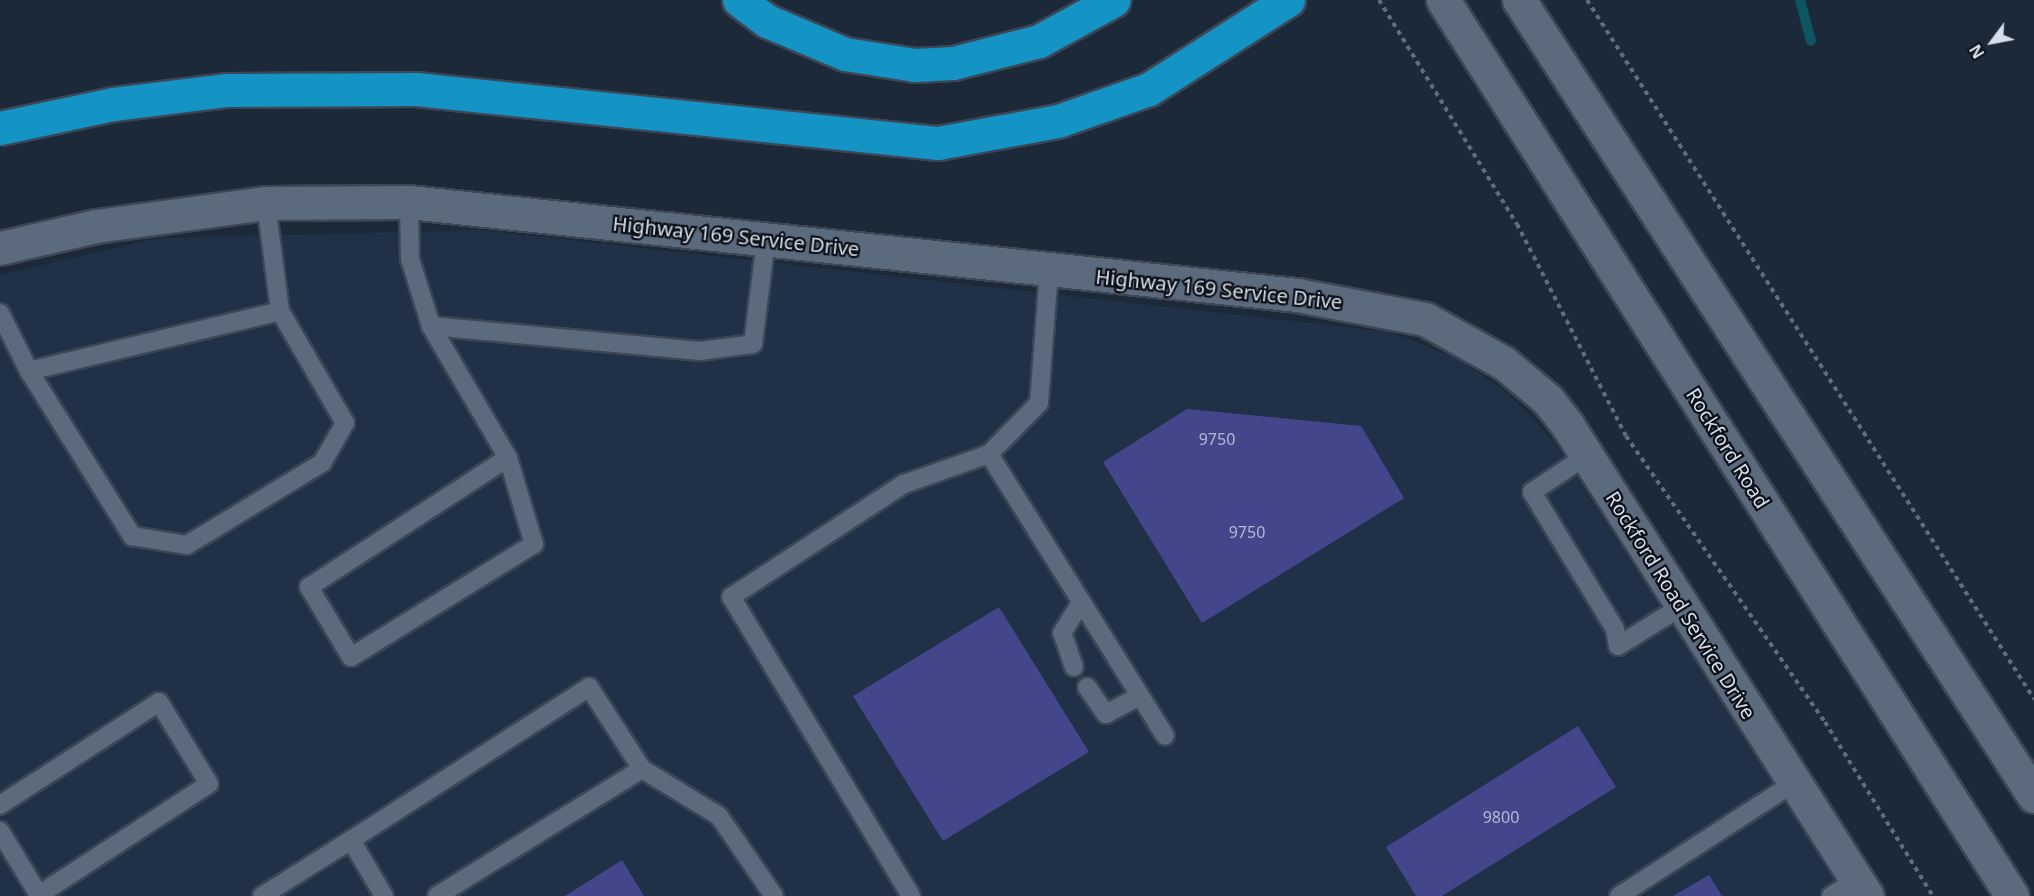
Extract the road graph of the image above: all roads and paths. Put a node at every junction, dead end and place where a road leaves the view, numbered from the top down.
1 (739, 0) edge
2 (1114, 0) edge
3 (1288, 0) edge
4 (1378, 0) edge
5 (1443, 0) edge
6 (1519, 0) edge
7 (1587, 0) edge
8 (0, 128) edge
9 (409, 202) junction
10 (266, 203) junction
11 (766, 239) junction
12 (0, 248) edge
13 (1049, 270) junction
14 (280, 311) junction
15 (0, 313) edge
16 (431, 326) junction
17 (1467, 339) joint
18 (29, 371) junction
19 (989, 454) junction
20 (1586, 456) junction
21 (508, 458) junction
22 (1081, 602) junction
23 (1682, 606) junction
24 (1074, 667) dead end
25 (1087, 687) dead end
26 (1140, 696) junction
27 (2034, 699) edge
28 (1165, 736) dead end
29 (642, 769) junction
30 (1794, 783) junction
31 (2034, 796) edge
32 (0, 805) edge
33 (0, 831) edge
34 (351, 840) junction
35 (1852, 891) edge
36 (262, 896) edge
37 (384, 896) edge
38 (437, 896) edge
39 (774, 896) edge
40 (911, 896) edge
41 (1619, 896) edge
42 (1933, 896) edge
43 (2012, 896) edge

1 - 2 highway
3 - 8 highway
4 - 42 path
5 - 43 street, Rockford Road
6 - 31 street
7 - 27 path
9 - 10 street, Highway 169 Service Drive
9 - 11 street, Highway 169 Service Drive
9 - 16 lane
10 - 12 street, Highway 169 Service Drive
10 - 14 lane
11 - 13 street, Highway 169 Service Drive
11 - 16 lane
13 - 17 street, Highway 169 Service Drive
13 - 19 lane
14 - 18 lane
14 - 18 lane
15 - 18 lane
16 - 21 lane
17 - 20 street, Rockford Road Service Drive
19 - 22 lane
19 - 40 lane
20 - 23 street, Rockford Road Service Drive
20 - 23 lane
21 - 21 lane
22 - 24 lane
22 - 26 lane
23 - 30 street, Rockford Road Service Drive
25 - 26 lane
26 - 28 lane
29 - 34 lane
29 - 38 lane
29 - 39 lane
30 - 35 street, Rockford Road Service Drive
30 - 41 lane
32 - 33 lane
34 - 36 lane
34 - 37 lane

